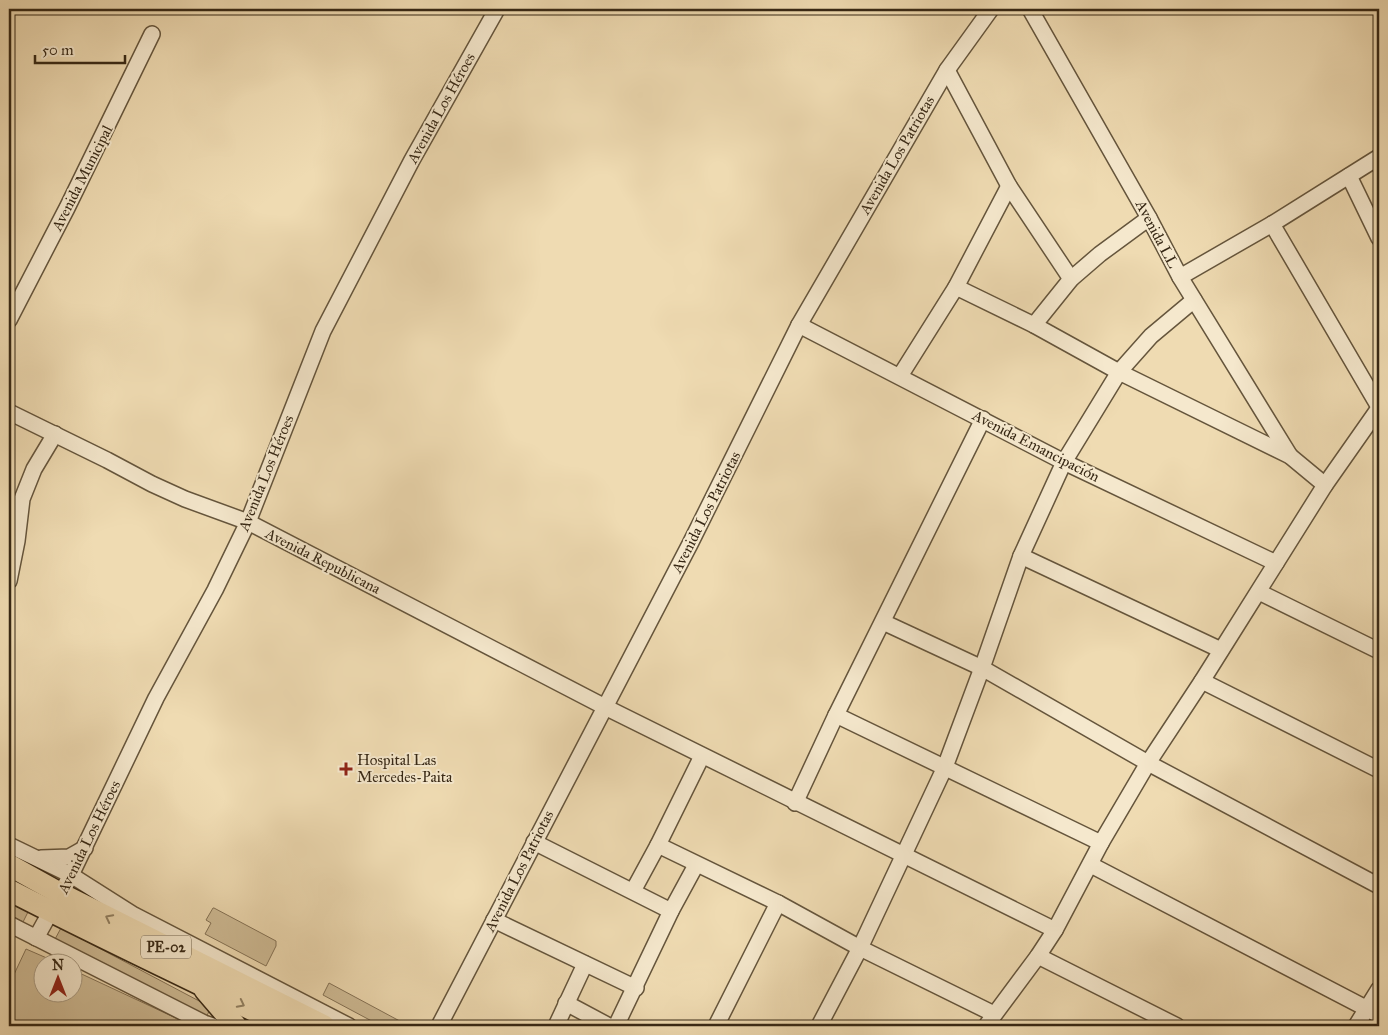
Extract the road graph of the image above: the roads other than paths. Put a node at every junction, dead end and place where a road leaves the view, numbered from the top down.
1 (497, 9) edge
2 (991, 9) edge
3 (1030, 9) edge
4 (152, 34) dead end
5 (947, 70) junction
6 (1379, 157) edge
7 (1349, 176) junction
8 (1009, 186) junction
9 (1148, 218) junction
10 (1272, 224) junction
11 (1379, 238) edge
12 (1180, 277) junction
13 (1071, 279) junction
14 (956, 287) junction
15 (1194, 300) junction
16 (9, 320) edge
17 (799, 324) junction
18 (1034, 325) junction
19 (1119, 372) junction
20 (900, 376) junction
21 (1379, 408) edge
22 (9, 412) edge
23 (983, 419) junction
24 (55, 434) junction
25 (1290, 456) junction
26 (1064, 462) junction
27 (1325, 485) junction
28 (248, 522) junction
29 (1021, 556) junction
30 (1276, 563) junction
31 (9, 580) edge
32 (1259, 592) junction
33 (883, 622) junction
34 (1221, 650) junction
35 (1379, 651) edge
36 (982, 668) junction
37 (1202, 681) junction
38 (605, 707) junction
39 (836, 715) junction
40 (702, 756) junction
41 (1148, 763) junction
42 (945, 767) junction
43 (1379, 770) edge
44 (795, 803) junction
45 (534, 842) junction
46 (1101, 843) junction
47 (9, 845) edge
48 (658, 845) junction
49 (84, 848) junction
50 (903, 855) junction
51 (35, 857) junction
52 (1091, 864) junction
53 (9, 865) edge
54 (696, 865) junction
55 (71, 875) junction
56 (1379, 886) edge
57 (9, 890) edge
58 (633, 891) junction
59 (56, 903) junction
60 (778, 903) junction
61 (671, 911) junction
62 (494, 920) junction
63 (9, 924) edge
64 (1055, 930) junction
65 (36, 938) junction
66 (860, 948) junction
67 (1038, 956) junction
68 (585, 964) junction
69 (199, 982) junction
70 (636, 988) junction
71 (1379, 989) edge
72 (566, 1003) junction
73 (1373, 1012) edge
74 (990, 1020) edge
75 (213, 1026) edge
76 (236, 1026) edge
77 (285, 1026) edge
78 (324, 1026) edge
79 (349, 1026) edge
80 (439, 1026) edge
81 (556, 1026) edge
82 (609, 1026) edge
83 (616, 1026) edge
84 (716, 1026) edge
85 (819, 1026) edge
86 (1178, 1026) edge
87 (1356, 1026) edge

1 - 28 street, Avenida Los Héroes
2 - 5 street, Avenida Los Patriotas
3 - 9 street, Avenida LL
4 - 16 street, Avenida Municipal
5 - 8 street
5 - 17 street, Avenida Los Patriotas
6 - 7 street
7 - 10 street
7 - 11 street
8 - 13 street
8 - 14 street
9 - 12 street, Avenida LL
9 - 13 street
10 - 12 street
10 - 21 street
12 - 15 street, Avenida LL
13 - 18 street
14 - 18 street
14 - 20 street
15 - 19 street
15 - 25 street, Avenida LL
17 - 20 street, Avenida Emancipación
17 - 38 street, Avenida Los Patriotas
18 - 19 street
19 - 25 street
19 - 26 street
20 - 23 street, Avenida Emancipación
21 - 27 street
22 - 24 street, Avenida Republicana
23 - 26 street, Avenida Emancipación
23 - 33 street
24 - 28 street, Avenida Republicana
24 - 31 street
25 - 27 street
26 - 29 street
26 - 30 street, Avenida Emancipación
27 - 30 street
28 - 38 street, Avenida Republicana
28 - 49 street, Avenida Los Héroes
29 - 34 street
29 - 36 street
30 - 32 street
32 - 34 street
32 - 35 street
33 - 36 street
33 - 39 street
34 - 37 street
36 - 41 street
36 - 42 street
37 - 41 street
37 - 43 street
38 - 40 street, Avenida Republicana
38 - 45 street, Avenida Los Patriotas
39 - 42 street
39 - 44 street
40 - 44 street, Avenida Republicana
40 - 48 street
41 - 46 street
41 - 56 street
42 - 46 street
42 - 50 street
44 - 50 street, Avenida Republicana
45 - 58 street
45 - 62 street, Avenida Los Patriotas
46 - 52 street
47 - 51 street
48 - 54 street
48 - 58 street
49 - 51 street
49 - 55 street, Avenida Los Héroes
50 - 64 street, Avenida Republicana
50 - 66 street
51 - 55 street
52 - 64 street
52 - 73 street
53 - 59 highway, PE-02
54 - 60 street
54 - 61 street
55 - 59 street, Avenida Los Héroes
55 - 79 street
57 - 59 highway, PE-02
58 - 61 street
59 - 65 street, Avenida Los Héroes
59 - 69 highway, PE-02
78 -> 59 highway, PE-02
60 - 66 street
60 - 84 street
61 - 70 street
62 - 68 street
62 - 80 street, Avenida Los Patriotas
63 - 65 street
64 - 67 street
65 - 75 street
66 - 74 street
66 - 85 street
67 - 74 street
67 - 86 street
68 - 70 street
68 - 72 street
69 - 76 highway, PE-02
69 -> 77 highway, PE-02
70 - 83 street
71 - 73 street
72 - 81 street
72 - 82 street
73 - 87 street

